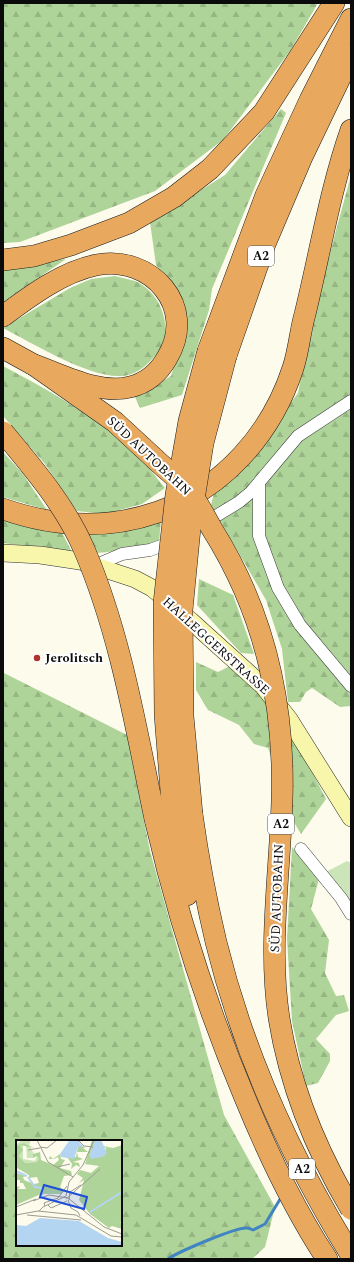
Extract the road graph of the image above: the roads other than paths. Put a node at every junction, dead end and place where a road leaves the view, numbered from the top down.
1 (334, 3) edge
2 (351, 19) edge
3 (351, 55) edge
4 (351, 130) edge
5 (3, 260) edge
6 (3, 316) edge
7 (3, 348) edge
8 (217, 354) junction
9 (34, 365) junction
10 (351, 401) edge
11 (3, 432) edge
12 (259, 483) junction
13 (3, 510) edge
14 (3, 553) edge
15 (94, 566) junction
16 (351, 686) edge
17 (173, 817) junction
18 (351, 818) edge
19 (301, 849) dead end
20 (351, 914) edge
21 (351, 1210) edge
22 (351, 1255) edge
23 (327, 1259) edge

1 - 5 highway
2 - 8 highway, A2
3 - 8 highway, A2
4 - 13 highway
6 - 9 highway
7 - 9 highway, SÜD AUTOBAHN / A2
8 - 17 highway, A2, bridge
9 - 21 highway, SÜD AUTOBAHN / A2, bridge
10 - 12 street
11 - 17 highway, A2, bridge
12 - 15 street
12 - 16 street
14 - 15 main road, HALLEGGERSTRASSE
15 - 18 main road, HALLEGGERSTRASSE
17 - 22 highway, A2
17 - 23 highway, A2
19 - 20 street

